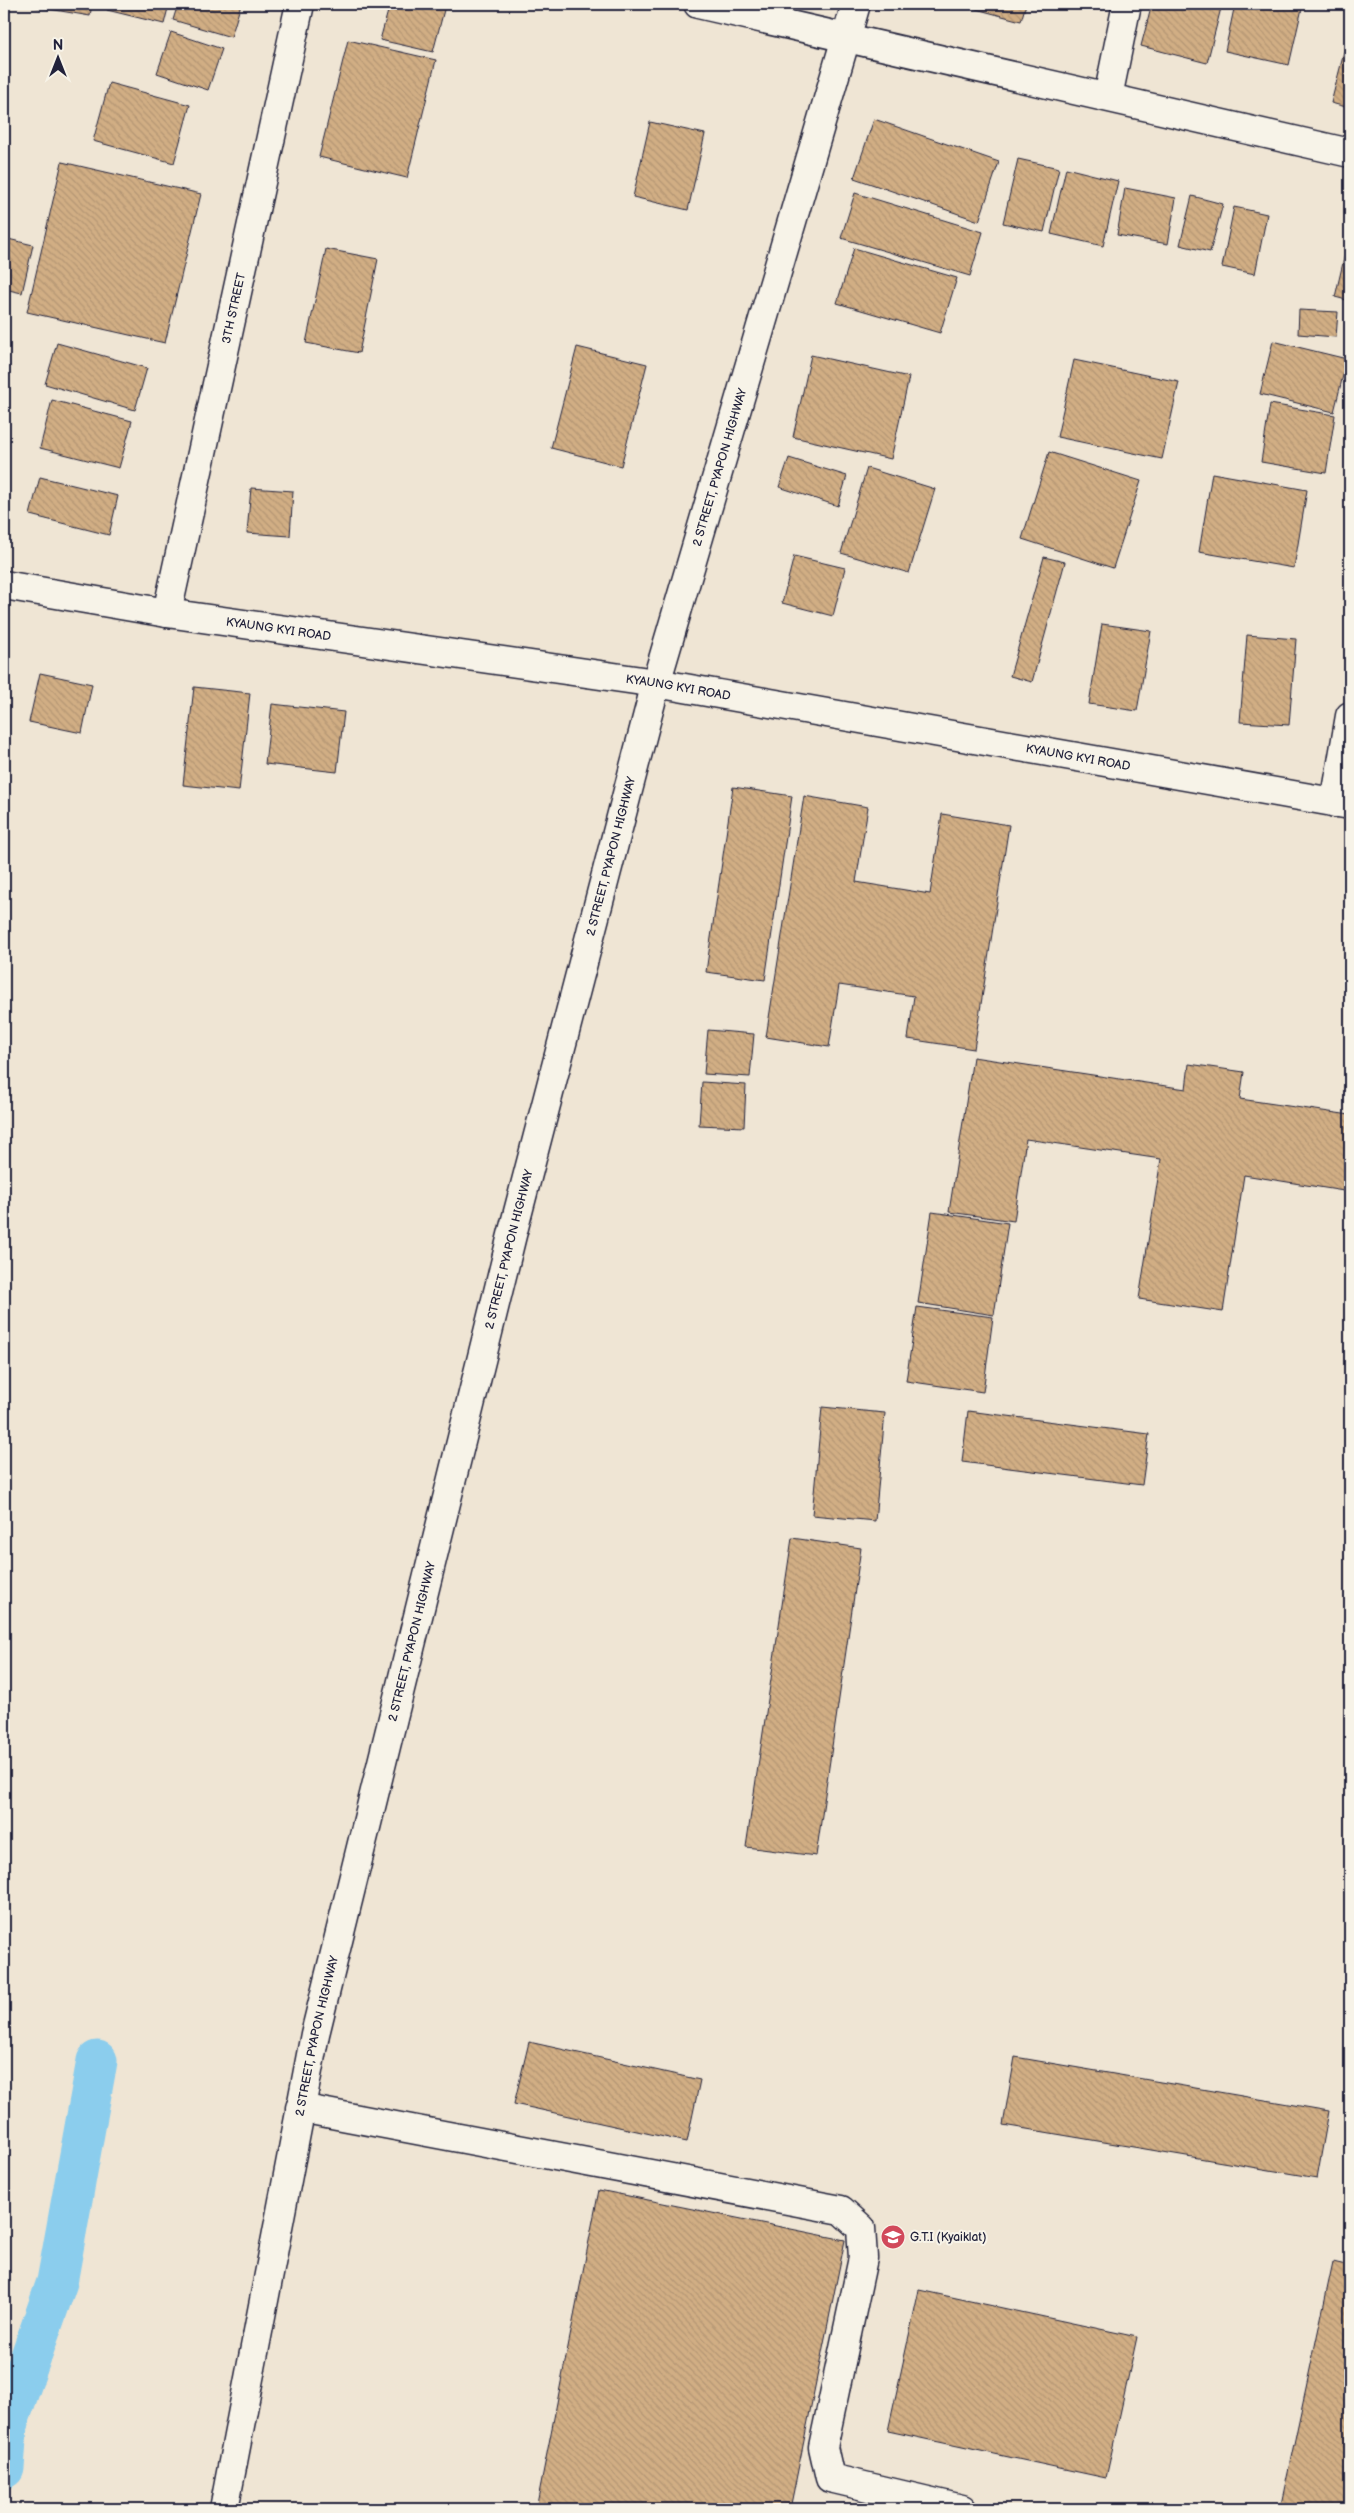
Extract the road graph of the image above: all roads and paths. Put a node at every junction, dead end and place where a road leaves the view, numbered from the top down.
1 (300, 4) edge
2 (698, 4) edge
3 (856, 4) edge
4 (1127, 4) edge
5 (846, 38) junction
6 (1108, 97) junction
7 (1350, 153) edge
8 (4, 585) edge
9 (167, 613) junction
10 (656, 683) junction
11 (1350, 716) edge
12 (1343, 804) edge
13 (300, 2108) junction
14 (224, 2509) edge
15 (962, 2509) edge

1 - 9 street, 3TH STREET
2 - 5 street
3 - 5 street, 2 STREET, PYAPON HIGHWAY
4 - 6 street
5 - 6 street
5 - 10 street, 2 STREET, PYAPON HIGHWAY
6 - 7 street
8 - 9 street, KYAUNG KYI ROAD
9 - 10 street, KYAUNG KYI ROAD
10 - 12 street, KYAUNG KYI ROAD
10 - 13 street, 2 STREET, PYAPON HIGHWAY
11 - 12 street
13 - 14 street, 2 STREET, PYAPON HIGHWAY
13 - 15 street

